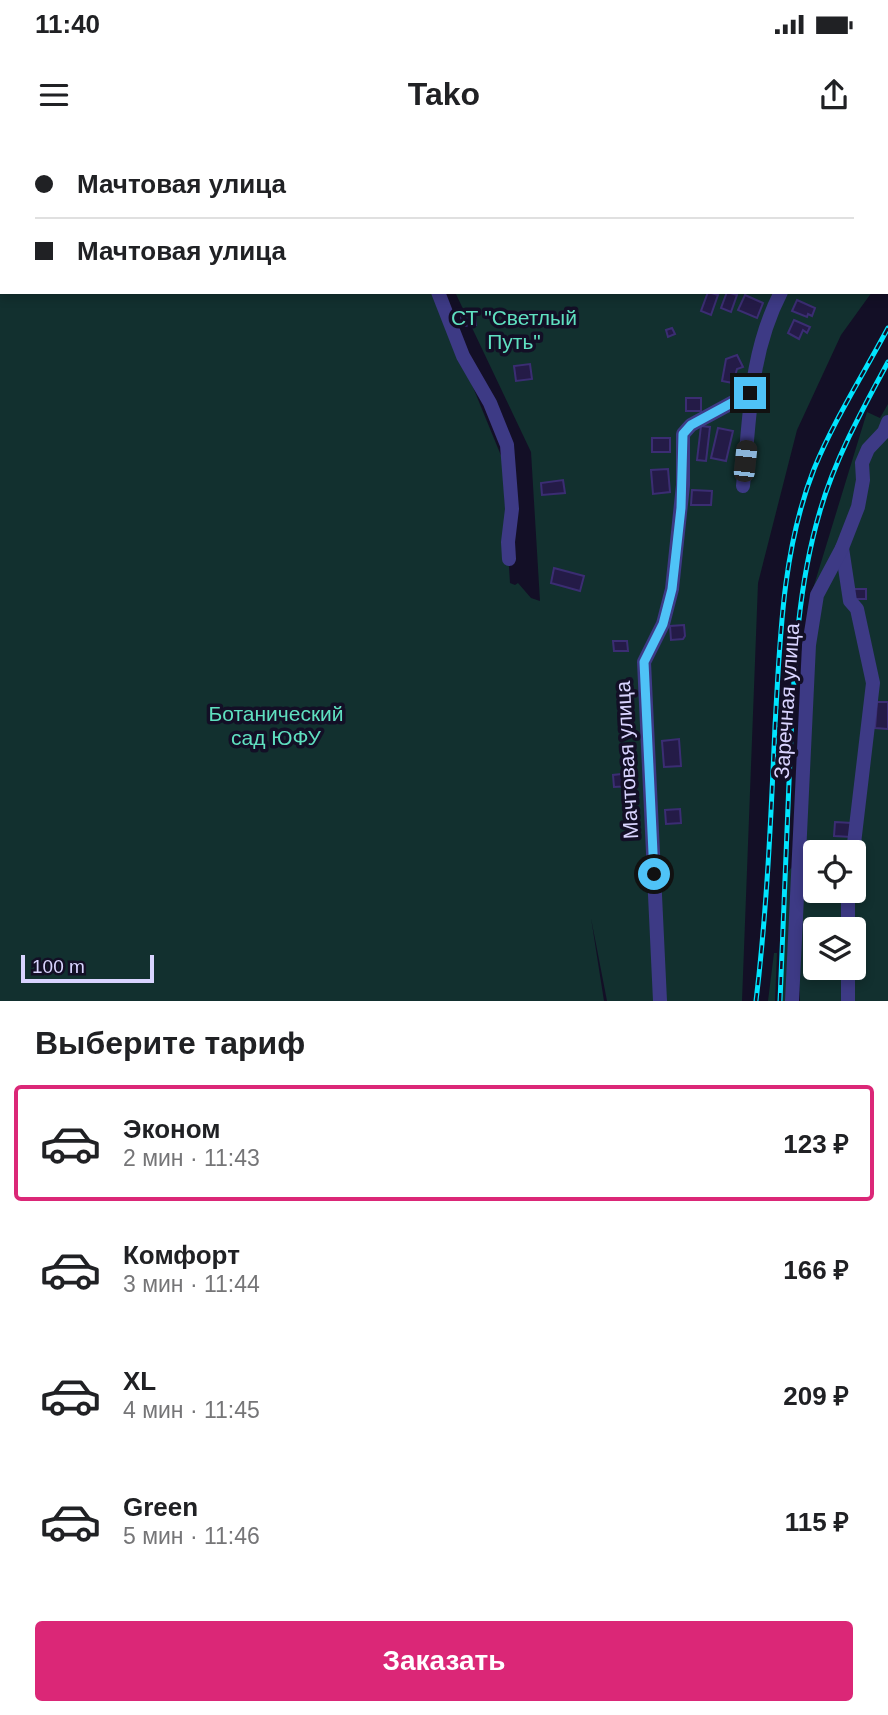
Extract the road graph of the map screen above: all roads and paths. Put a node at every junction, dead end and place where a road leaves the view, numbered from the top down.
1 (439, 294) edge
2 (780, 294) edge
3 (750, 393) junction
4 (888, 422) edge
5 (743, 486) dead end
6 (842, 548) junction
7 (509, 559) dead end
8 (854, 840) edge
9 (848, 980) edge
10 (660, 1001) edge
11 (792, 1001) edge
12 (848, 1001) edge

1 - 7 street
2 - 3 street
3 - 5 street
3 - 10 street, Мачтовая улица
4 - 6 street, Заречная улица
6 - 8 street
6 - 11 street, Заречная улица
9 - 12 street

